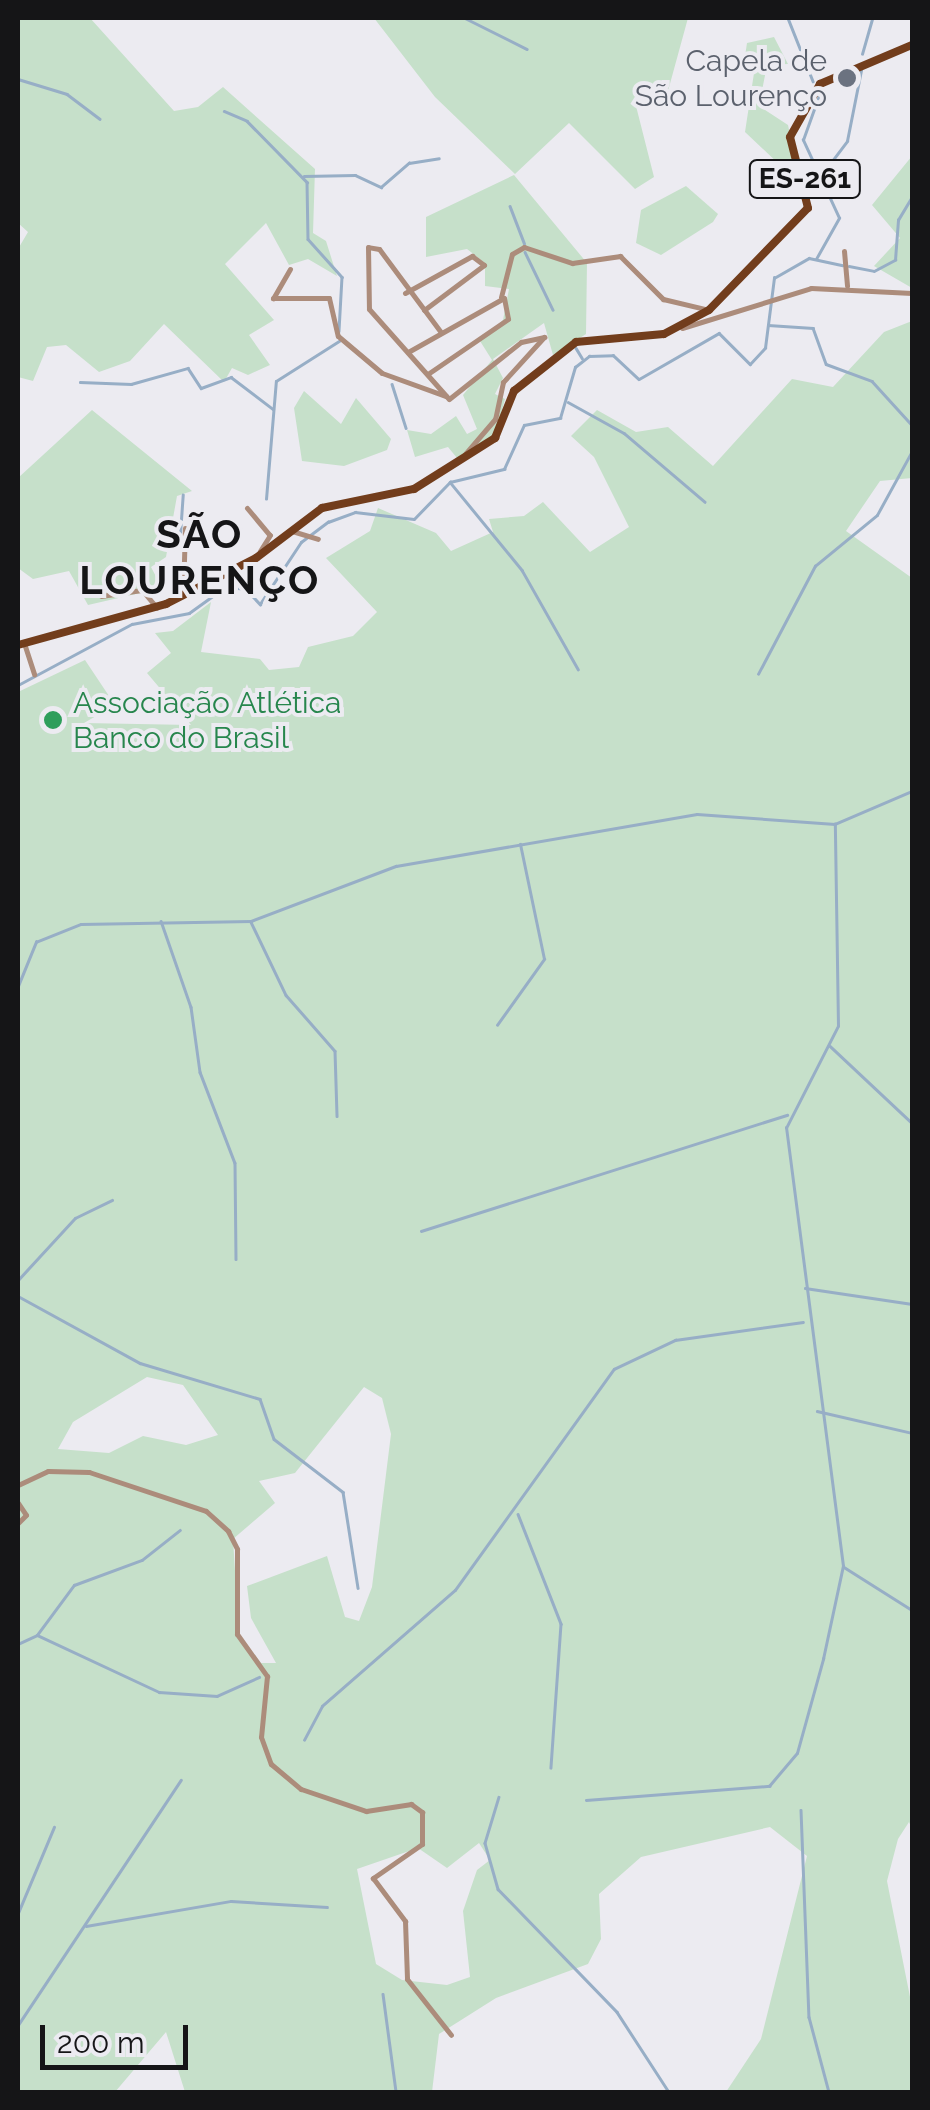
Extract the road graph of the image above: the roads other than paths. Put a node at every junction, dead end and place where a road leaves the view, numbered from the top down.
1 (912, 44) edge
2 (844, 252) dead end
3 (290, 269) dead end
4 (847, 286) junction
5 (405, 293) junction
6 (912, 293) edge
7 (502, 296) junction
8 (424, 310) junction
9 (709, 310) junction
10 (682, 328) junction
11 (440, 331) junction
12 (408, 352) junction
13 (428, 374) junction
14 (446, 396) junction
15 (460, 460) junction
16 (246, 508) dead end
17 (185, 528) dead end
18 (292, 531) junction
19 (312, 537) dead end
20 (256, 558) junction
21 (183, 594) junction
22 (102, 596) dead end
23 (157, 608) junction
24 (21, 644) edge
25 (34, 674) dead end
26 (18, 1485) edge
27 (18, 1503) edge
28 (18, 1523) edge
29 (451, 2035) dead end

1 - 9 main road, ES-261
2 - 4 street
3 - 14 street
4 - 6 street
4 - 10 street
5 - 8 street
5 - 8 street
5 - 12 street
7 - 9 street
7 - 11 street
7 - 13 street
8 - 11 street
9 - 10 main road, ES-261
10 - 15 main road, ES-261
11 - 12 street
12 - 13 street
13 - 14 street
14 - 15 street
15 - 18 main road, ES-261
16 - 20 street
17 - 21 street
18 - 19 street
18 - 20 main road, ES-261
20 - 21 main road, ES-261
21 - 23 main road, ES-261
22 - 23 street
23 - 24 main road, ES-261
24 - 25 street
26 - 29 street
27 - 28 street

